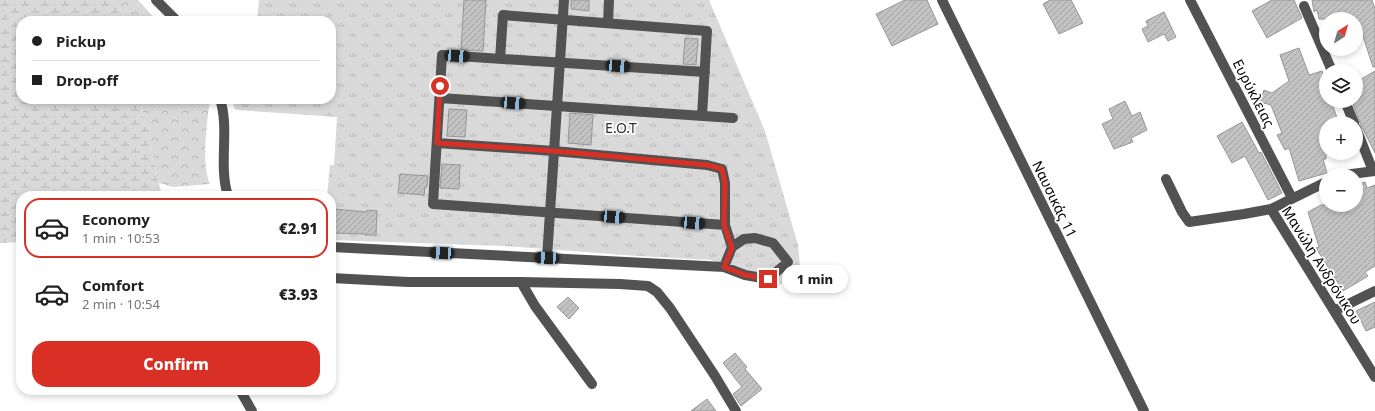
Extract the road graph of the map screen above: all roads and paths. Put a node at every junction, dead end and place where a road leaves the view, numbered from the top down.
1 (156, 0) edge
2 (564, 0) edge
3 (610, 0) edge
4 (942, 0) edge
5 (1190, 0) edge
6 (1304, 6) dead end
7 (172, 16) edge
8 (563, 20) junction
9 (608, 23) junction
10 (500, 59) junction
11 (560, 63) junction
12 (1329, 64) edge
13 (705, 72) junction
14 (440, 98) junction
15 (221, 104) edge
16 (557, 106) junction
17 (702, 116) junction
18 (733, 118) dead end
19 (437, 143) junction
20 (1363, 145) edge
21 (554, 151) junction
22 (1374, 171) edge
23 (1363, 172) edge
24 (1166, 179) dead end
25 (1319, 185) edge
26 (227, 191) edge
27 (1292, 198) junction
28 (1270, 209) junction
29 (550, 212) junction
30 (724, 225) junction
31 (336, 247) edge
32 (732, 248) junction
33 (547, 258) junction
34 (724, 267) junction
35 (336, 278) edge
36 (521, 282) junction
37 (1375, 291) edge
38 (1334, 311) junction
39 (1375, 377) edge
40 (592, 384) dead end
41 (243, 395) edge
42 (252, 411) edge
43 (736, 411) edge
44 (1144, 411) edge

1 - 7 street
2 - 8 street
3 - 9 street
4 - 44 street, Ναυσικάς 11
5 - 27 street, Ευρύκλειας
6 - 12 street
8 - 9 street
8 - 10 street
8 - 11 street
9 - 13 street
10 - 11 street
10 - 14 street
11 - 13 street
11 - 16 street
13 - 17 street
14 - 16 street
14 - 19 street
15 - 26 street
16 - 17 street
16 - 21 street
17 - 18 street
19 - 21 street
19 - 29 street
20 - 22 street
21 - 29 street
21 - 30 street
22 - 23 street
24 - 28 street
25 - 27 street
27 - 28 street
28 - 38 street, Μανώλη Ανδρόνικου
29 - 30 street
29 - 33 street
30 - 32 street
31 - 33 street
32 - 34 street
32 - 34 street
33 - 34 street
35 - 36 street
36 - 40 street
36 - 43 street
37 - 38 street
38 - 39 street, Μανώλη Ανδρόνικου
41 - 42 street

